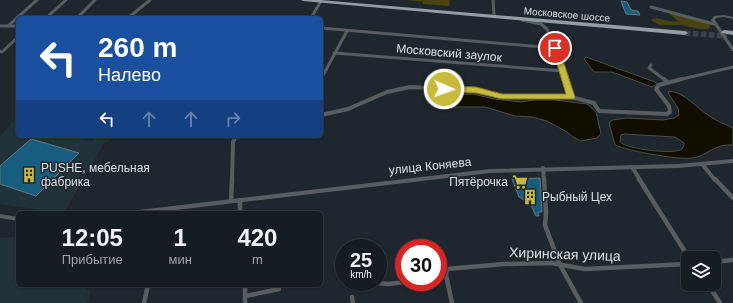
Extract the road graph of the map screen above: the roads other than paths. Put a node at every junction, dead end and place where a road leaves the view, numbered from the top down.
1 (37, 0) edge
2 (66, 0) edge
3 (95, 0) edge
4 (150, 0) edge
5 (304, 0) edge
6 (493, 0) edge
7 (320, 1) edge
8 (651, 7) dead end
9 (494, 14) junction
10 (19, 16) edge
11 (48, 16) edge
12 (80, 16) edge
13 (130, 16) edge
14 (312, 16) edge
15 (509, 18) junction
16 (733, 18) edge
17 (16, 19) edge
18 (714, 24) junction
19 (0, 26) edge
20 (8, 26) junction
21 (16, 26) edge
22 (323, 28) edge
23 (347, 31) junction
24 (733, 33) edge
25 (728, 35) tunnel mouth
26 (16, 39) edge
27 (728, 44) junction
28 (733, 44) edge
29 (555, 48) junction
30 (733, 50) edge
31 (0, 52) edge
32 (334, 53) junction
33 (651, 65) dead end
34 (733, 67) edge
35 (563, 71) junction
36 (323, 74) edge
37 (667, 82) junction
38 (571, 97) junction
39 (323, 115) edge
40 (235, 138) edge
41 (733, 161) edge
42 (702, 164) junction
43 (632, 167) junction
44 (542, 168) junction
45 (733, 198) edge
46 (240, 200) junction
47 (231, 201) junction
48 (168, 210) edge
49 (155, 211) edge
50 (240, 211) edge
51 (0, 216) edge
52 (16, 219) edge
53 (685, 251) edge
54 (733, 260) edge
55 (721, 261) edge
56 (681, 264) edge
57 (560, 265) junction
58 (447, 269) edge
59 (447, 280) edge
60 (148, 287) edge
61 (245, 287) edge
62 (279, 289) dead end
63 (712, 291) edge
64 (246, 296) junction
65 (352, 297) dead end
66 (144, 303) edge
67 (245, 303) edge
68 (353, 303) edge
69 (452, 303) edge
70 (581, 303) edge
71 (720, 303) edge

1 - 10 street
2 - 11 street
3 - 12 street
4 - 13 street
5 - 7 highway, Московское шоссе
6 - 9 street
7 - 9 highway, Московское шоссе
7 - 14 street
7 - 15 highway, Московское шоссе
8 - 18 street
9 - 15 highway, Московское шоссе
15 - 29 street
16 - 18 street
17 - 20 street
18 - 27 street
19 - 20 street
20 - 21 street
22 - 23 street
23 - 29 street
23 - 32 street
24 - 25 highway
26 - 31 street
27 - 28 street
27 - 30 street
29 - 35 street
32 - 35 street, Московский заулок
32 - 36 street
33 - 37 street
34 - 37 street
35 - 38 street
37 - 38 street
38 - 39 street
40 - 47 street
41 - 42 street, улица Коняева
42 - 43 street, улица Коняева
42 - 45 street
43 - 44 street, улица Коняева
43 - 53 street
44 - 46 street, улица Коняева
44 - 57 street
46 - 47 street, улица Коняева
46 - 50 street
47 - 48 street, улица Коняева
48 - 49 street, улица Коняева
51 - 52 street
54 - 55 street
56 - 57 street, Хиринская улица
57 - 58 street, Хиринская улица
57 - 70 street
59 - 69 street
60 - 66 street
61 - 64 street
62 - 64 street
63 - 71 street
64 - 67 street
65 - 68 street

